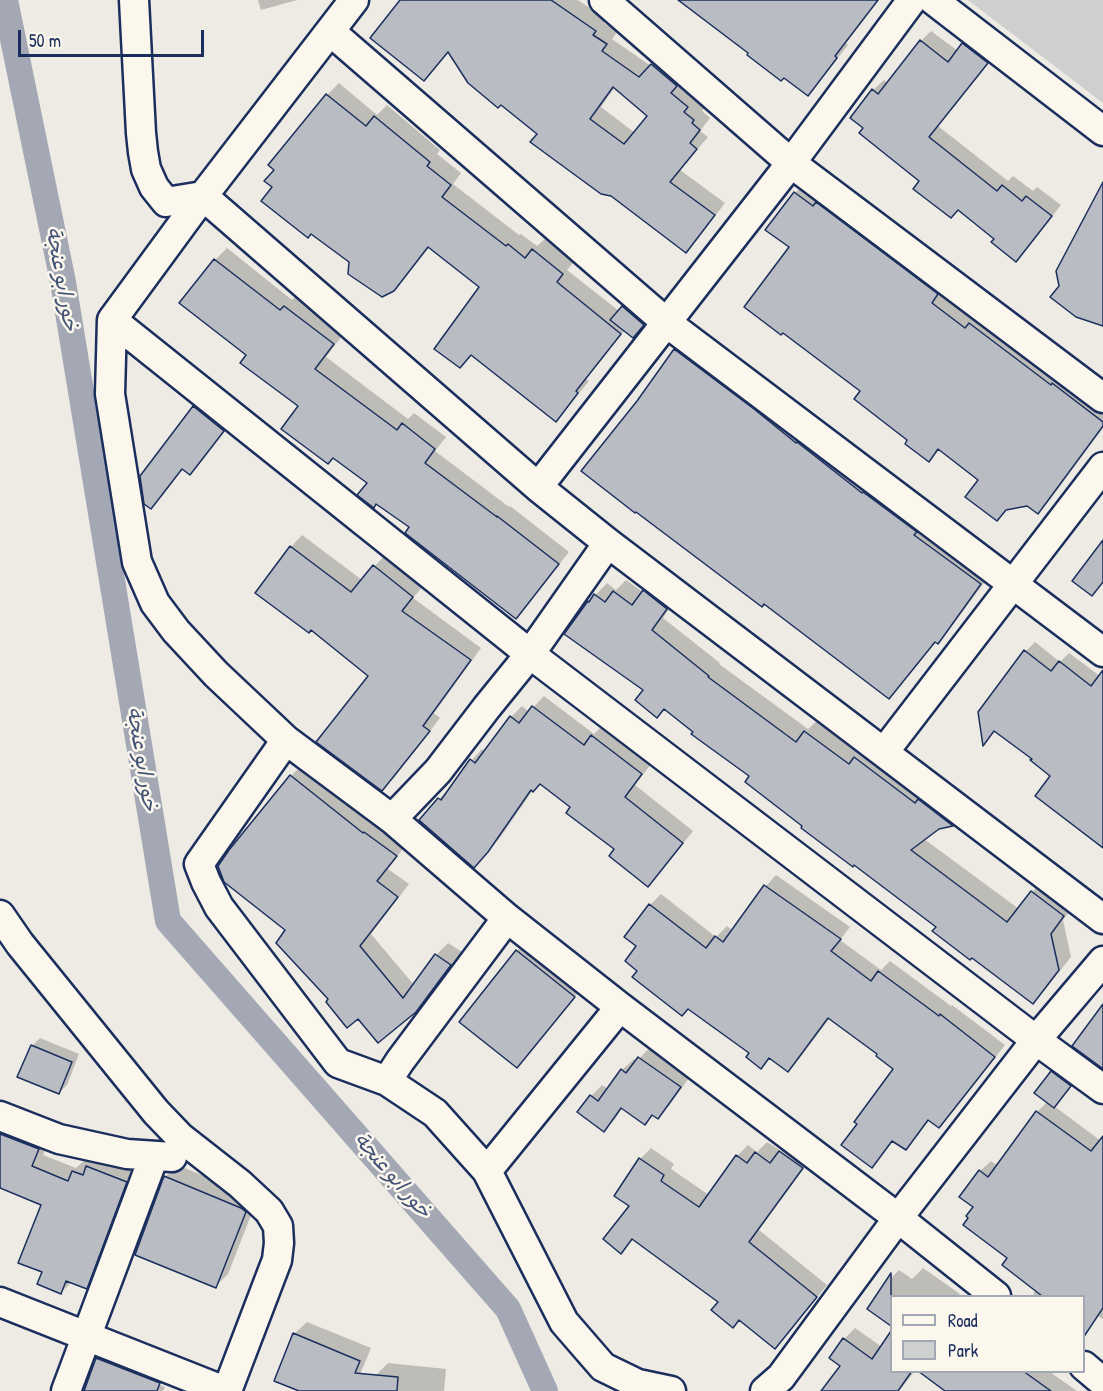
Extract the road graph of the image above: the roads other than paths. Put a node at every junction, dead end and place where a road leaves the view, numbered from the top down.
1 (134, 0) edge
2 (354, 0) edge
3 (604, 0) edge
4 (912, 0) edge
5 (933, 0) edge
6 (331, 32) junction
7 (1103, 131) edge
8 (791, 163) junction
9 (203, 196) junction
10 (112, 320) junction
11 (667, 323) junction
12 (1103, 398) edge
13 (1103, 467) edge
14 (538, 487) junction
15 (608, 543) junction
16 (1012, 584) junction
17 (1103, 652) edge
18 (530, 654) junction
19 (286, 740) junction
20 (884, 752) junction
21 (392, 819) junction
22 (0, 916) edge
23 (507, 918) junction
24 (1103, 919) edge
25 (1103, 961) edge
26 (620, 1007) junction
27 (1036, 1040) junction
28 (387, 1081) junction
29 (1103, 1089) edge
30 (0, 1116) edge
31 (154, 1156) junction
32 (209, 1160) junction
33 (487, 1171) junction
34 (898, 1218) junction
35 (995, 1295) edge
36 (0, 1302) edge
37 (87, 1336) junction
38 (1085, 1368) edge
39 (1103, 1382) edge
40 (639, 1388) edge
41 (66, 1391) edge
42 (226, 1391) edge
43 (671, 1391) edge
44 (765, 1391) edge

1 - 9 street
2 - 6 street
3 - 8 street
4 - 8 street
5 - 7 street
6 - 9 street
6 - 11 street
8 - 11 street
8 - 12 street
9 - 10 street
9 - 14 street
10 - 18 street
10 - 19 street
11 - 14 street
11 - 16 street
13 - 16 street
14 - 15 street
15 - 18 street
15 - 20 street
16 - 17 street
16 - 20 street
18 - 21 street
18 - 27 street
19 - 21 street
19 - 28 street
20 - 24 street
21 - 23 street
22 - 32 street
23 - 26 street
23 - 28 street
25 - 27 street
26 - 33 street
26 - 34 street
27 - 29 street
27 - 34 street
28 - 33 street
30 - 31 street
31 - 32 street
31 - 37 street
32 - 42 street
33 - 40 street
34 - 35 street
34 - 44 street
36 - 37 street
37 - 41 street
37 - 42 street
38 - 39 street
40 - 43 street

